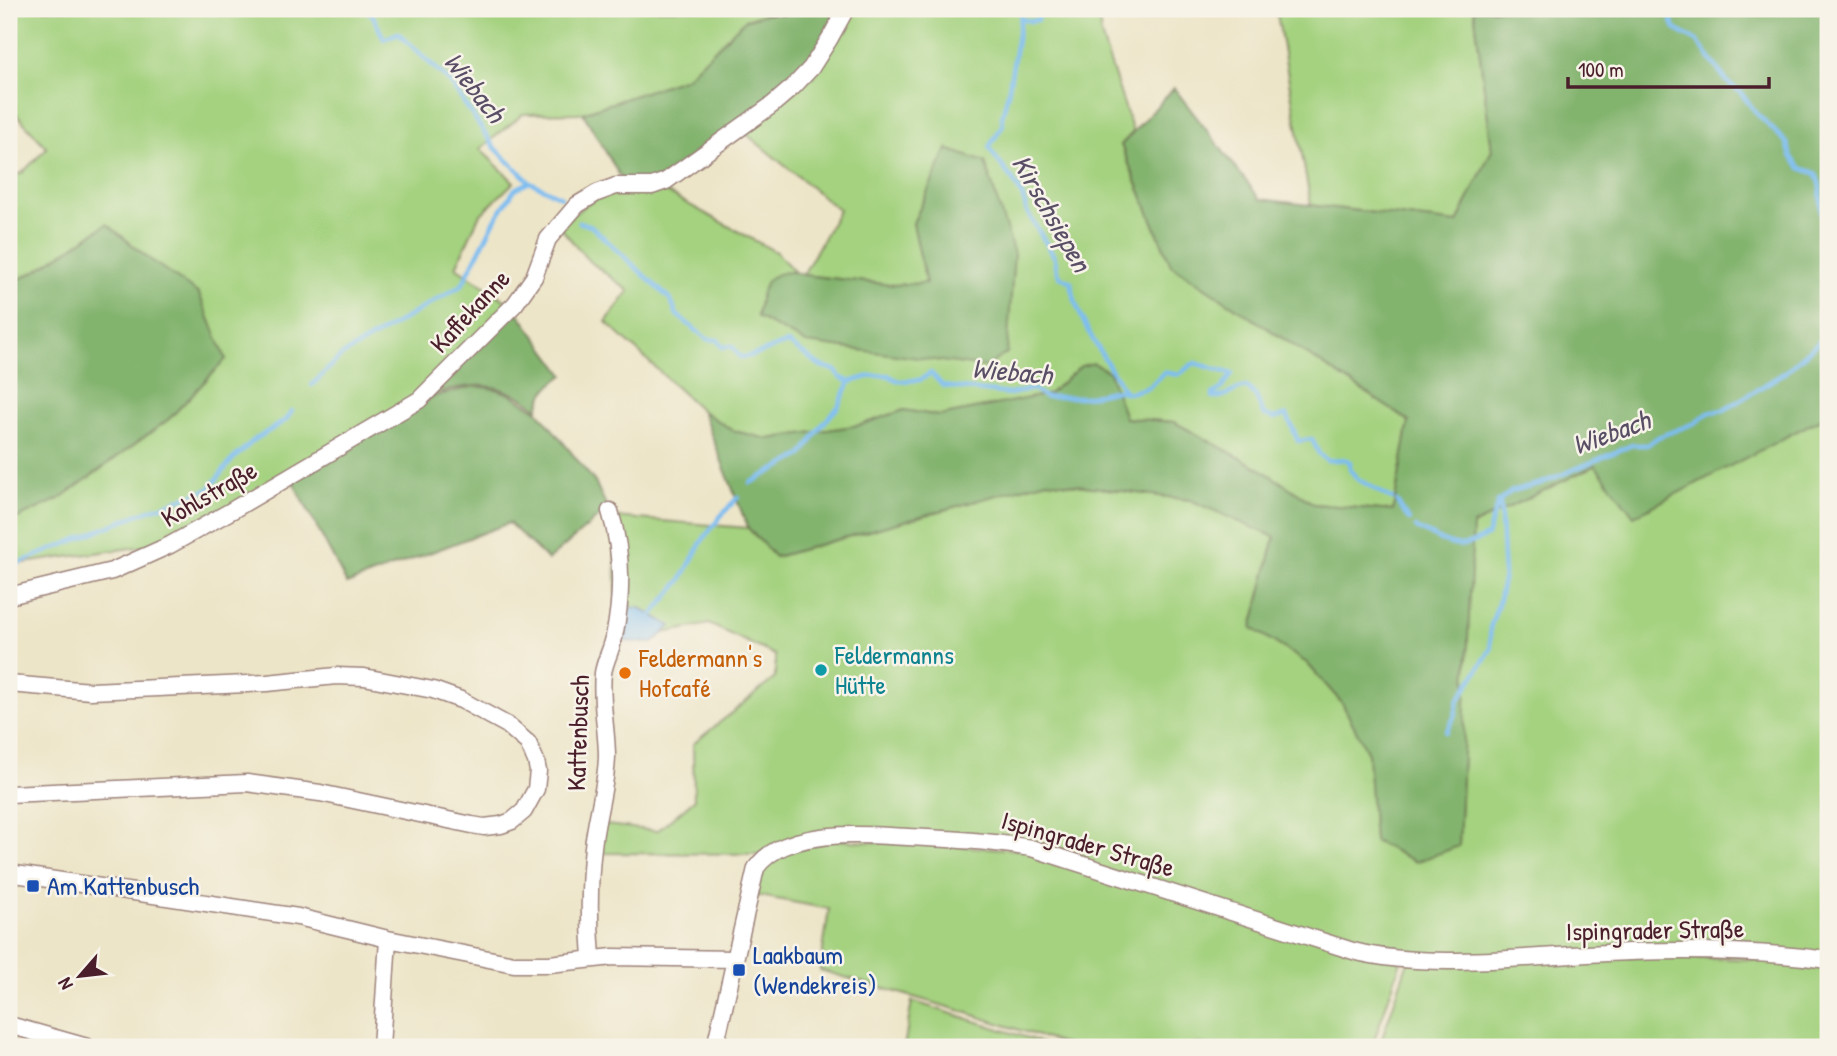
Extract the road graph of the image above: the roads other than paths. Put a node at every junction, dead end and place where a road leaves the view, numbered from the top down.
1 (776, 9) edge
2 (786, 9) edge
3 (846, 9) edge
4 (419, 400) joint
5 (610, 511) dead end
6 (9, 596) edge
7 (9, 684) edge
8 (9, 794) edge
9 (9, 873) edge
10 (388, 939) junction
11 (592, 958) junction
12 (734, 959) junction
13 (1828, 960) edge
14 (9, 1025) edge
15 (87, 1047) edge
16 (381, 1047) edge
17 (715, 1047) edge

1 - 2 street
3 - 4 street, Kaffekanne
4 - 6 street, Kohlstraße
5 - 11 street, Kattenbusch
7 - 8 street
9 - 10 street
10 - 11 street
10 - 16 street
11 - 12 street
12 - 13 street, Ispingrader Straße
12 - 17 street, Ispingrader Straße
14 - 15 street

